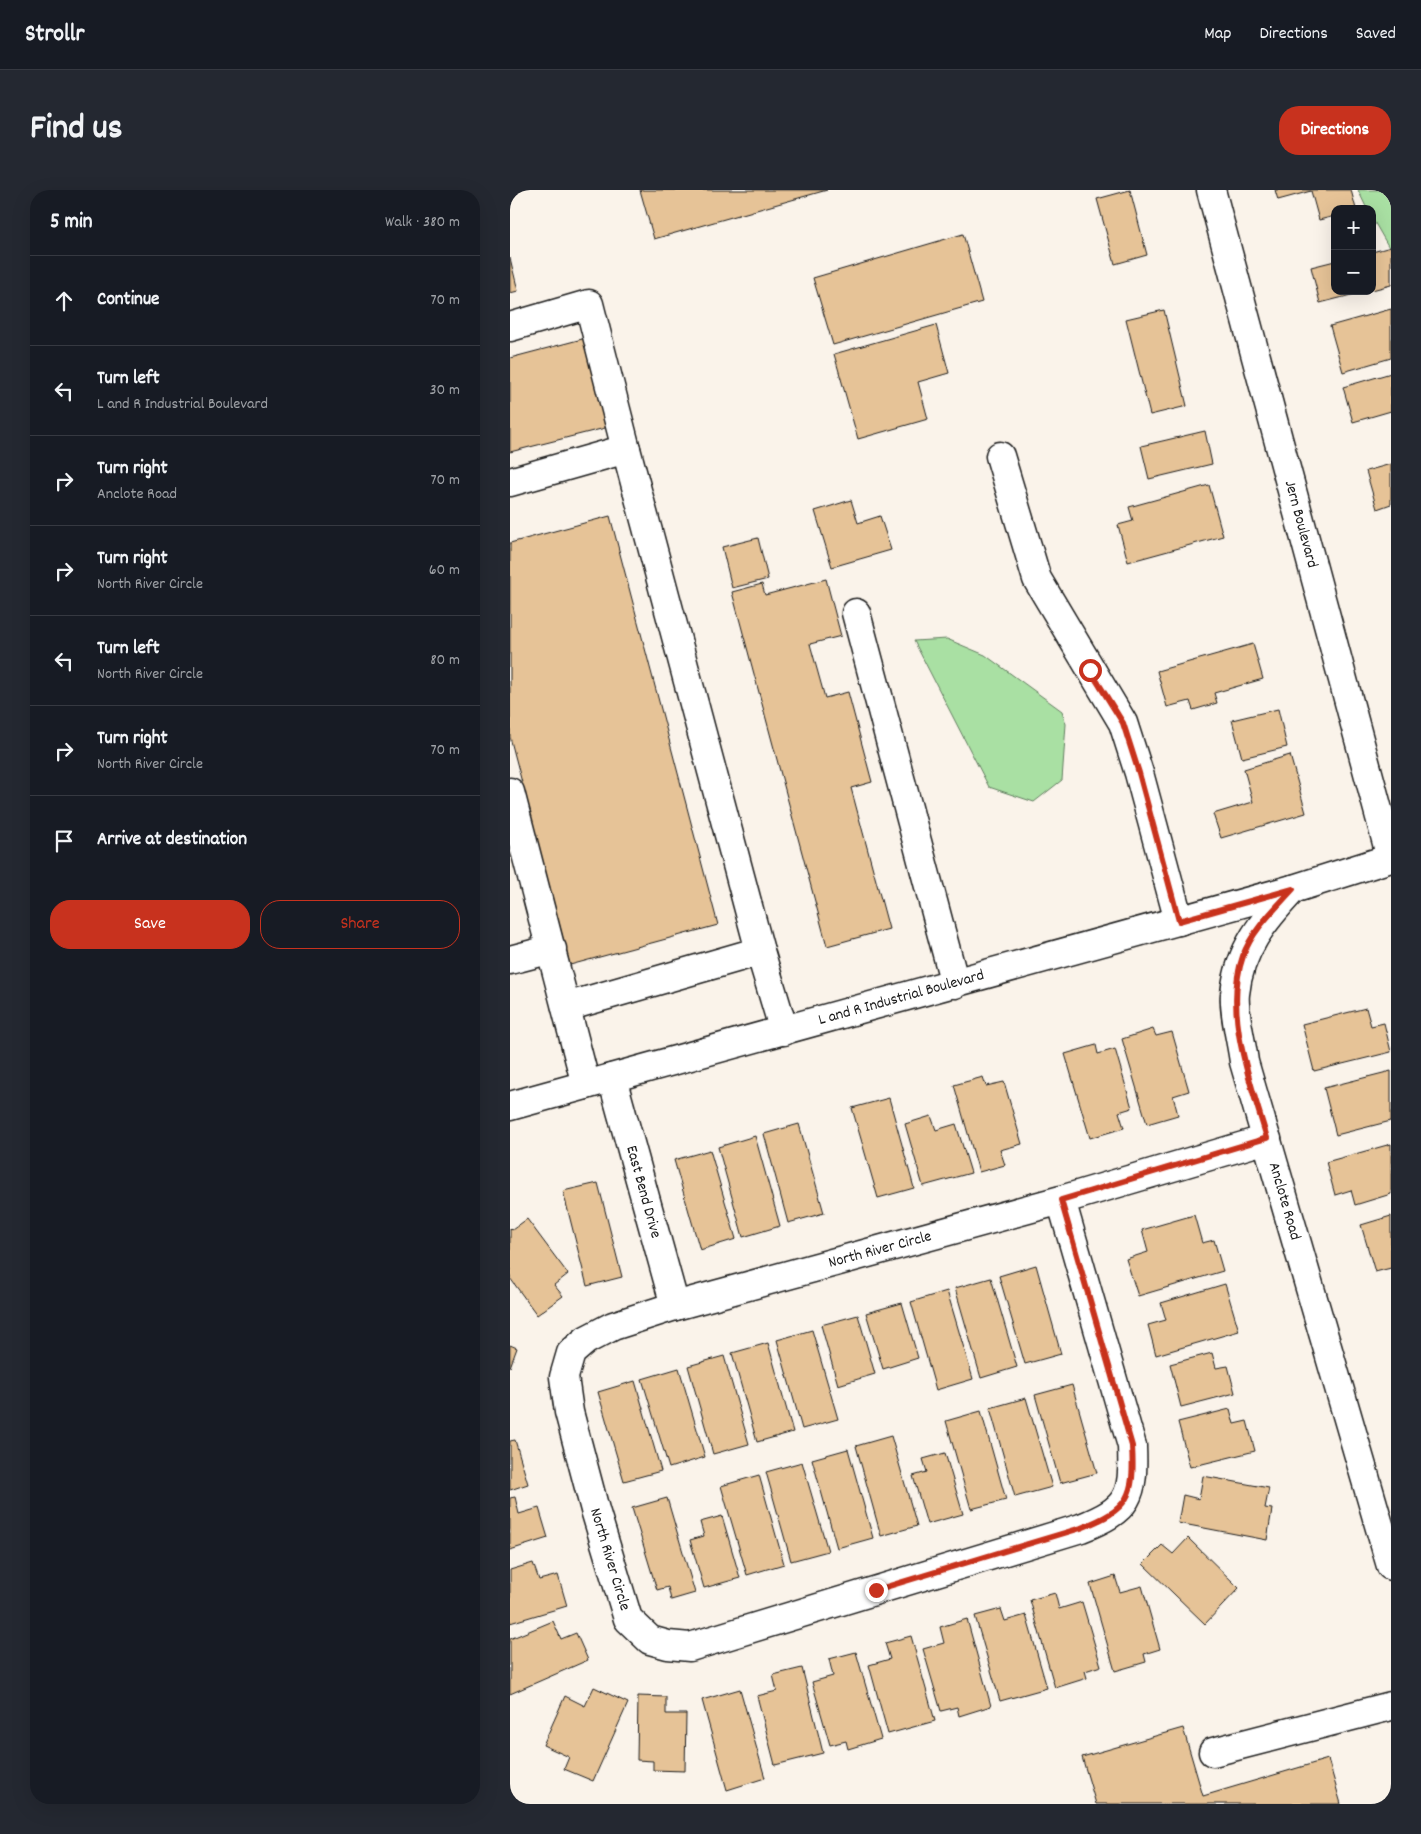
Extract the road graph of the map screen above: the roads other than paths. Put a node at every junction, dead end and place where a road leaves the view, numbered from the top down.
1 (1211, 190) edge
2 (510, 327) edge
3 (626, 449) junction
4 (1000, 456) dead end
5 (510, 482) edge
6 (856, 613) dead end
7 (510, 792) edge
8 (1391, 858) edge
9 (1293, 889) junction
10 (1179, 921) junction
11 (552, 949) junction
12 (760, 951) junction
13 (510, 960) edge
14 (955, 984) junction
15 (566, 1007) junction
16 (784, 1032) junction
17 (612, 1078) junction
18 (586, 1085) junction
19 (510, 1106) edge
20 (1267, 1138) junction
21 (1061, 1200) junction
22 (675, 1306) junction
23 (1391, 1566) edge
24 (1391, 1706) edge
25 (1213, 1752) dead end

1 - 8 street, Jern Boulevard
2 - 3 street
3 - 5 street
3 - 12 street
4 - 10 street
6 - 14 street
7 - 11 street
8 - 9 street
9 - 10 street, L and R Industrial Boulevard
9 - 20 street, Anclote Road
10 - 14 street, L and R Industrial Boulevard
11 - 13 street
11 - 15 street
12 - 15 street
12 - 16 street
14 - 16 street, L and R Industrial Boulevard
15 - 18 street
16 - 17 street, L and R Industrial Boulevard
17 - 18 street, L and R Industrial Boulevard
17 - 22 street, East Bend Drive
18 - 19 street, L and R Industrial Boulevard
20 - 21 street, North River Circle
20 - 23 street, Anclote Road
21 - 22 street, North River Circle
21 - 22 street, North River Circle
24 - 25 street

